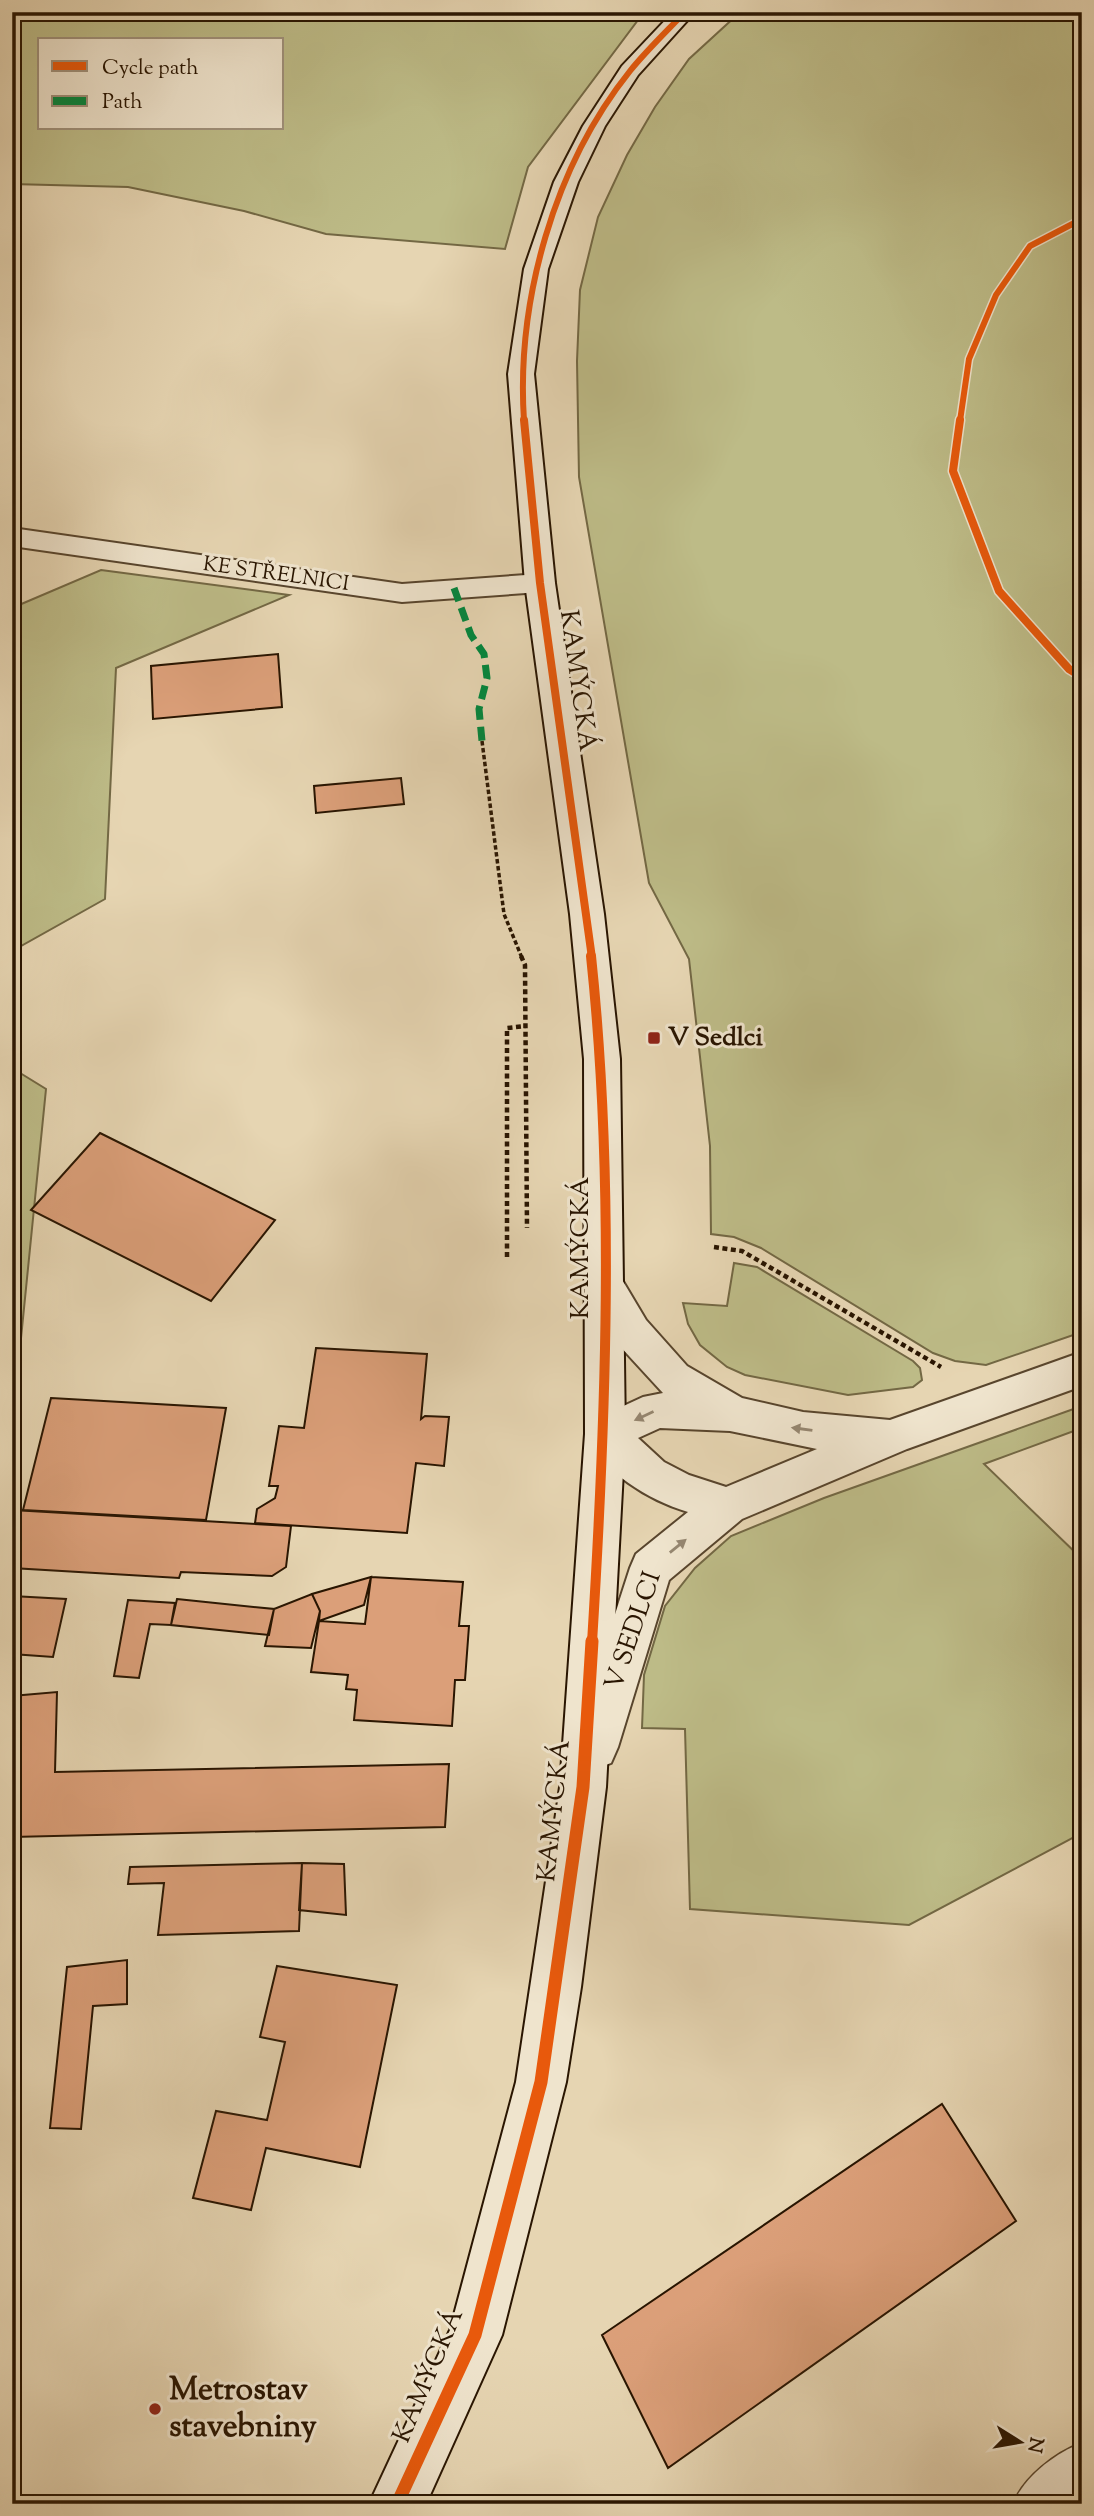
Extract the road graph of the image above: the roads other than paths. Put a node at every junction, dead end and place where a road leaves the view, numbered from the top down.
1 (685, 12) edge
2 (12, 537) edge
3 (540, 583) junction
4 (604, 1284) junction
5 (1082, 1368) edge
6 (733, 1415) junction
7 (605, 1434) junction
8 (894, 1436) junction
9 (727, 1506) junction
10 (583, 1787) junction
11 (1082, 2465) edge
12 (397, 2504) edge
13 (1036, 2504) edge

1 - 3 main road, KAMÝCKÁ
2 - 3 main road, KE STŘELNICI
3 - 4 main road, KAMÝCKÁ
4 - 6 main road
4 - 7 main road, KAMÝCKÁ
5 - 8 main road, V SEDLCI
6 -> 7 main road
8 -> 6 main road
7 - 9 main road
7 - 10 main road, KAMÝCKÁ
8 - 9 main road, V SEDLCI
10 -> 9 main road, V SEDLCI
10 - 12 main road, KAMÝCKÁ
11 - 13 lane

